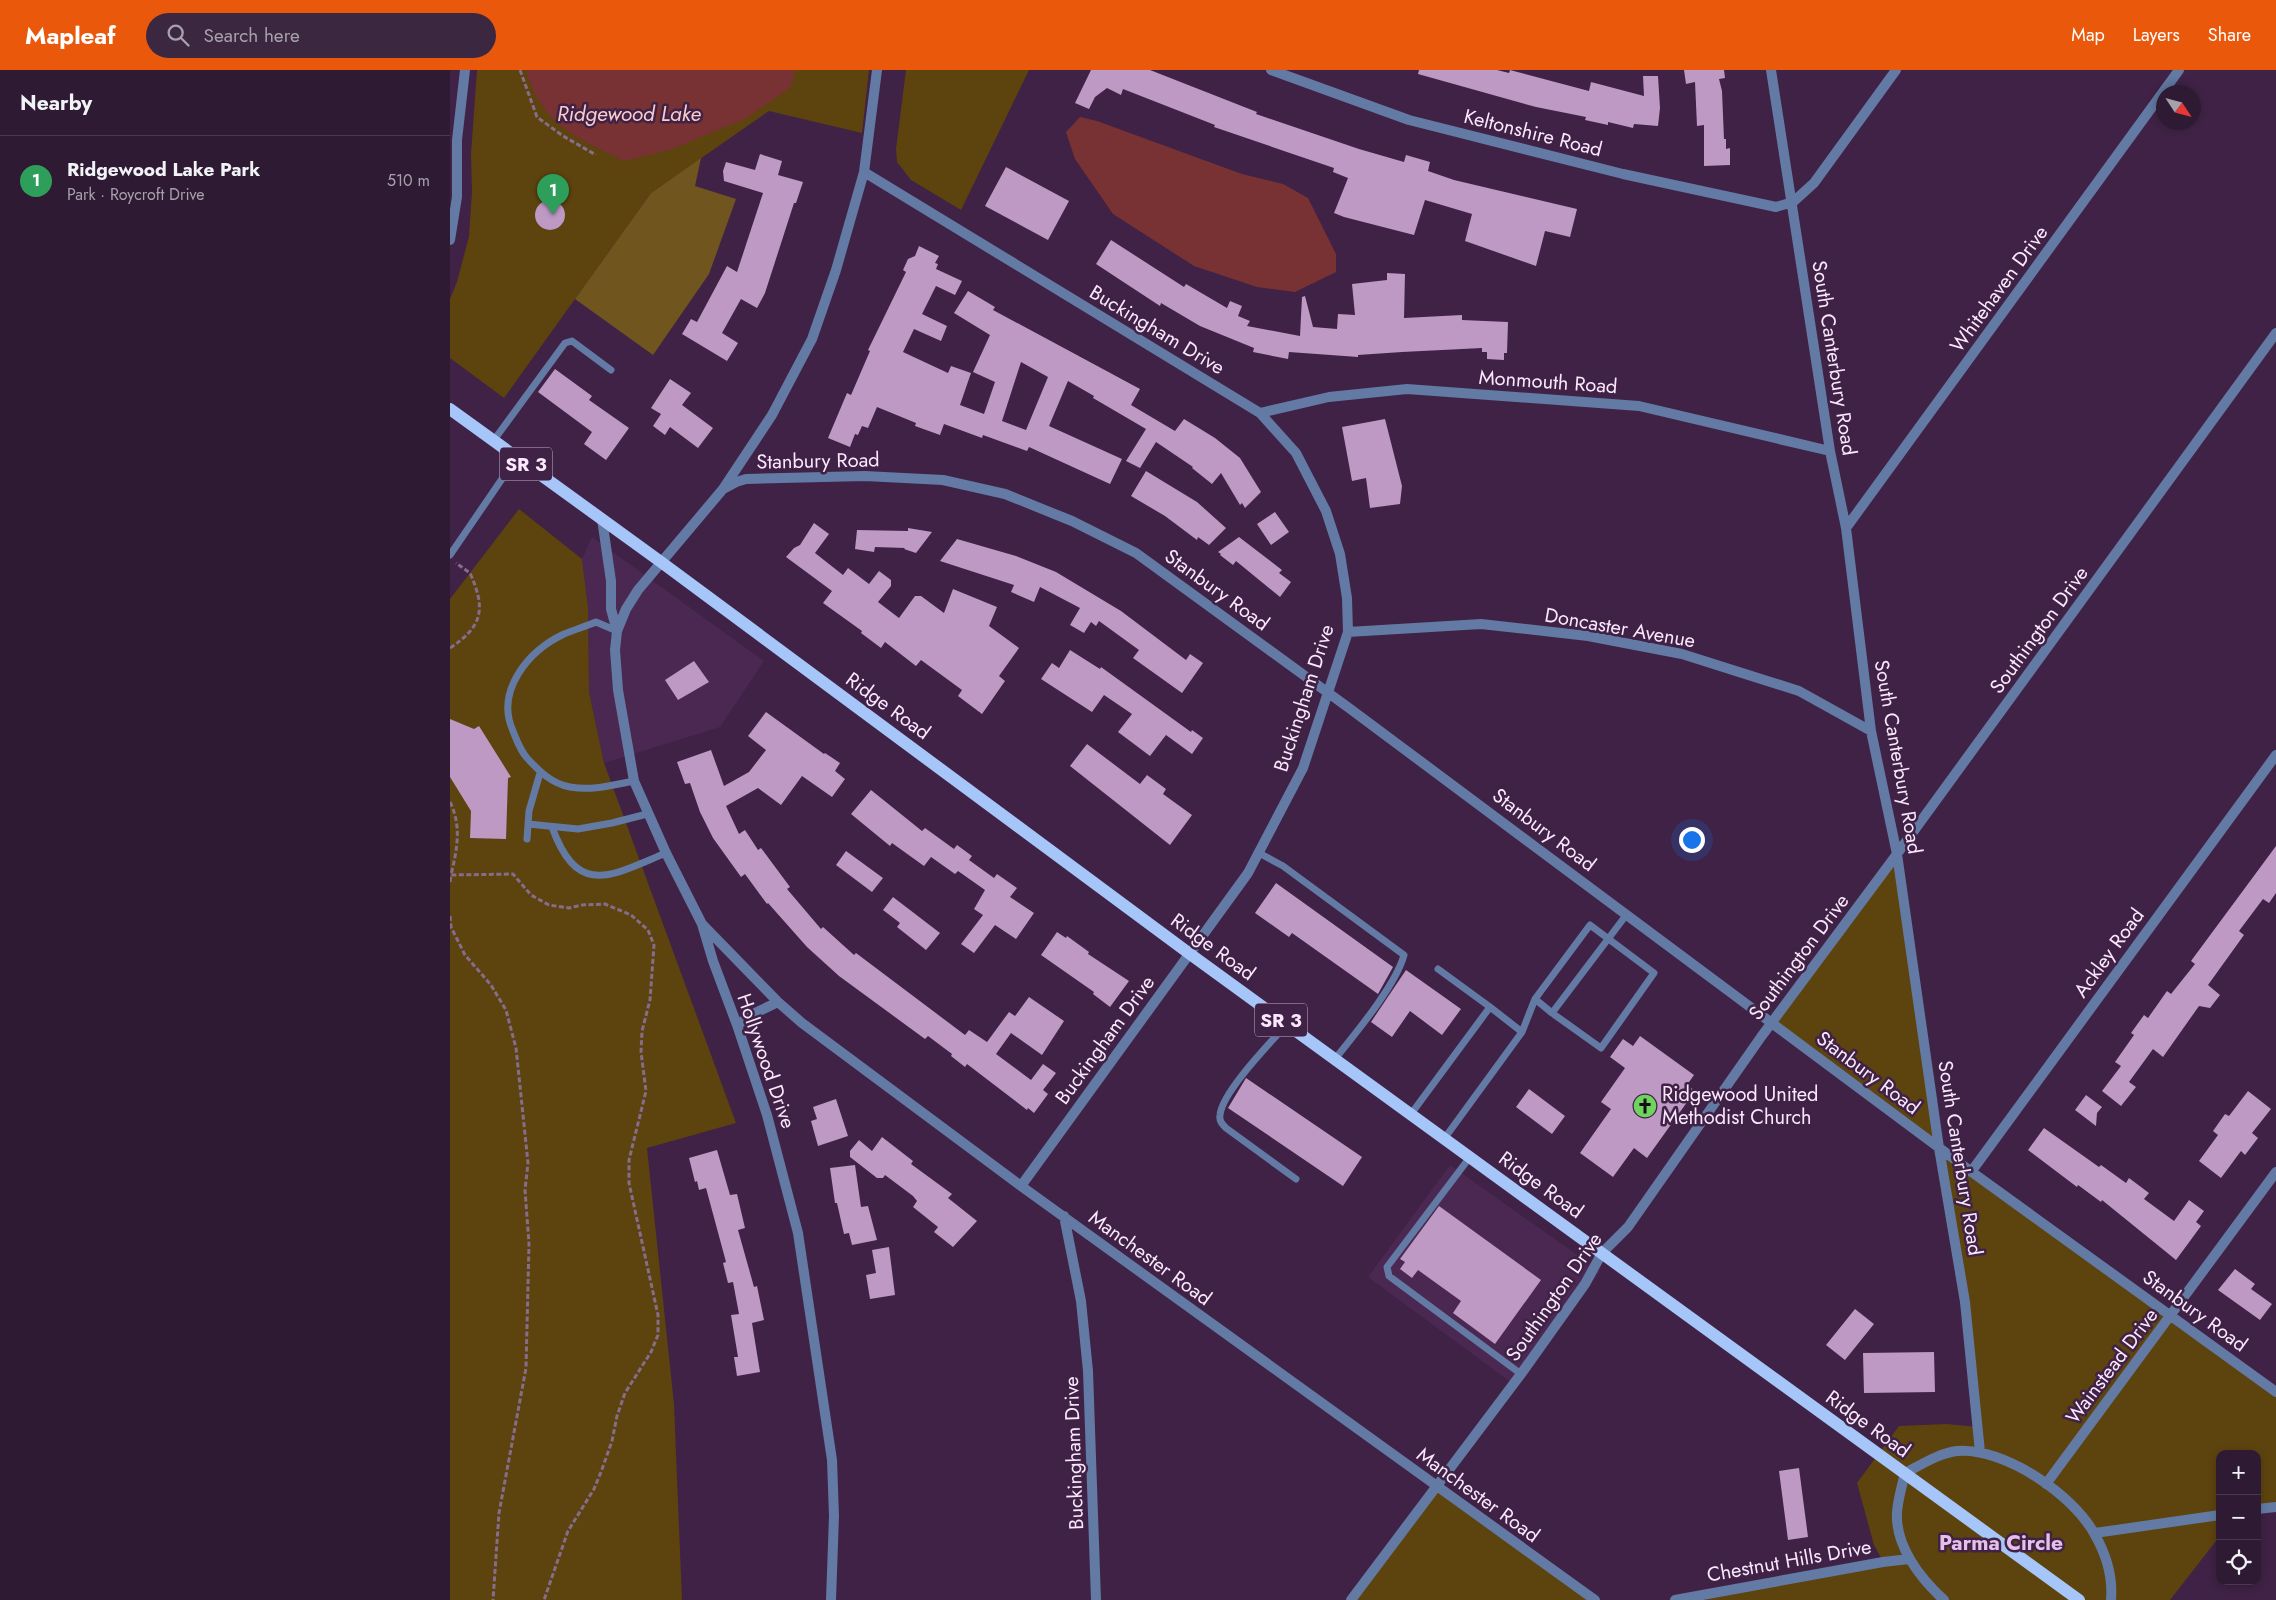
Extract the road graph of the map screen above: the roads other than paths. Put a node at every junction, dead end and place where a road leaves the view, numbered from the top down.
1 (465, 70) edge
2 (877, 70) edge
3 (1271, 70) edge
4 (1771, 70) edge
5 (1896, 70) edge
6 (2179, 70) edge
7 (864, 172) junction
8 (1793, 202) junction
9 (450, 240) edge
10 (2276, 333) edge
11 (611, 370) dead end
12 (450, 409) edge
13 (1260, 413) junction
14 (494, 440) junction
15 (1830, 451) junction
16 (517, 457) junction
17 (723, 489) junction
18 (602, 519) junction
19 (1846, 528) junction
20 (450, 555) edge
21 (661, 562) junction
22 (616, 631) junction
23 (1348, 632) junction
24 (1328, 692) junction
25 (1871, 731) junction
26 (2276, 755) edge
27 (540, 773) junction
28 (634, 781) junction
29 (648, 814) junction
30 (528, 824) junction
31 (552, 827) junction
32 (527, 839) dead end
33 (666, 853) junction
34 (1259, 853) junction
35 (1897, 854) junction
36 (1627, 914) junction
37 (702, 924) junction
38 (1609, 939) junction
39 (1190, 954) junction
40 (1438, 969) dead end
41 (1535, 1000) junction
42 (778, 1002) junction
43 (1490, 1007) junction
44 (1552, 1013) junction
45 (1773, 1022) junction
46 (1286, 1024) junction
47 (737, 1025) junction
48 (1522, 1032) junction
49 (1335, 1059) junction
50 (1411, 1114) junction
51 (1444, 1138) junction
52 (1939, 1148) junction
53 (1470, 1157) junction
54 (1971, 1172) junction
55 (2276, 1172) edge
56 (1296, 1179) dead end
57 (1021, 1186) junction
58 (1064, 1216) junction
59 (1602, 1253) junction
60 (2171, 1316) junction
61 (1521, 1374) junction
62 (2276, 1392) edge
63 (1980, 1452) junction
64 (1905, 1473) junction
65 (2046, 1484) junction
66 (1437, 1487) junction
67 (2276, 1507) edge
68 (2261, 1509) edge
69 (2216, 1516) edge
70 (2095, 1533) junction
71 (1909, 1560) junction
72 (831, 1600) edge
73 (1096, 1600) edge
74 (1351, 1600) edge
75 (1595, 1600) edge
76 (1675, 1600) edge
77 (1944, 1600) edge
78 (2079, 1600) edge
79 (2111, 1600) edge

1 - 9 street
2 - 7 street, Hollywood Drive
3 - 8 street, Keltonshire Road
4 - 8 street, South Canterbury Road
5 - 8 street
6 - 19 street, Whitehaven Drive
7 - 13 street, Buckingham Drive
7 - 17 street, Hollywood Drive
8 - 15 street, South Canterbury Road
10 - 35 street, Southington Drive
11 - 14 lane
12 - 14 main road, Ridge Road / SR 3
13 - 15 street, Monmouth Road
13 - 23 street, Buckingham Drive
14 - 16 main road, Ridge Road / SR 3
15 - 19 street, South Canterbury Road
16 - 18 main road, Ridge Road / SR 3
16 - 20 lane
17 - 21 street, Hollywood Drive
17 - 24 street, Stanbury Road
18 - 21 main road, Ridge Road / SR 3
18 - 22 street
19 - 25 street, South Canterbury Road
21 - 22 street, Hollywood Drive
21 - 39 main road, Ridge Road / SR 3
22 - 27 lane
22 - 28 street, Hollywood Drive
23 - 24 street, Buckingham Drive
23 - 25 street, Doncaster Avenue
24 - 34 street, Buckingham Drive
24 - 36 street, Stanbury Road
25 - 35 street, South Canterbury Road
26 - 54 street, Ackley Road
27 - 28 lane
27 - 30 lane
28 - 29 street, Hollywood Drive
29 - 31 lane
29 - 33 street, Hollywood Drive
30 - 31 lane
30 - 32 lane
31 - 33 lane
33 - 37 street, Hollywood Drive
34 - 39 street, Buckingham Drive
34 - 49 lane
35 - 45 street, Southington Drive
35 - 52 street, South Canterbury Road
36 - 38 lane
36 - 45 street, Stanbury Road
37 - 42 street, Manchester Road
37 - 47 street, Hollywood Drive
38 - 41 lane
38 - 44 lane
38 - 44 lane
39 - 46 main road, Ridge Road / SR 3
39 - 57 street, Buckingham Drive
40 - 43 lane
41 - 44 lane
41 - 48 lane
42 - 47 street
42 - 57 street, Manchester Road
43 - 48 lane
43 - 50 lane
45 - 52 street, Stanbury Road
45 - 59 street, Southington Drive
46 - 49 main road, Ridge Road / SR 3
46 - 56 lane
47 - 72 street, Hollywood Drive
48 - 51 lane
49 - 50 main road, Ridge Road / SR 3
50 - 51 main road, Ridge Road / SR 3
51 - 53 main road, Ridge Road / SR 3
52 - 54 street, Stanbury Road
52 - 63 street, South Canterbury Road
53 - 59 main road, Ridge Road / SR 3
53 - 61 lane
54 - 60 street, Stanbury Road
55 - 60 street, Wainstead Drive
57 - 58 street, Manchester Road
58 - 66 street, Manchester Road
58 - 73 street, Buckingham Drive
59 - 61 street, Southington Drive
59 - 64 main road, Ridge Road / SR 3
60 - 62 street, Stanbury Road
60 - 65 street, Wainstead Drive
61 - 66 street, Southington Drive
63 - 64 street
63 - 65 street
64 - 71 street
64 - 78 main road, Ridge Road / SR 3
65 - 70 street
66 - 74 street, Southington Drive
66 - 75 street, Manchester Road
67 - 68 street
69 - 70 street
70 - 79 street
71 - 76 street, Chestnut Hills Drive
71 - 77 street

